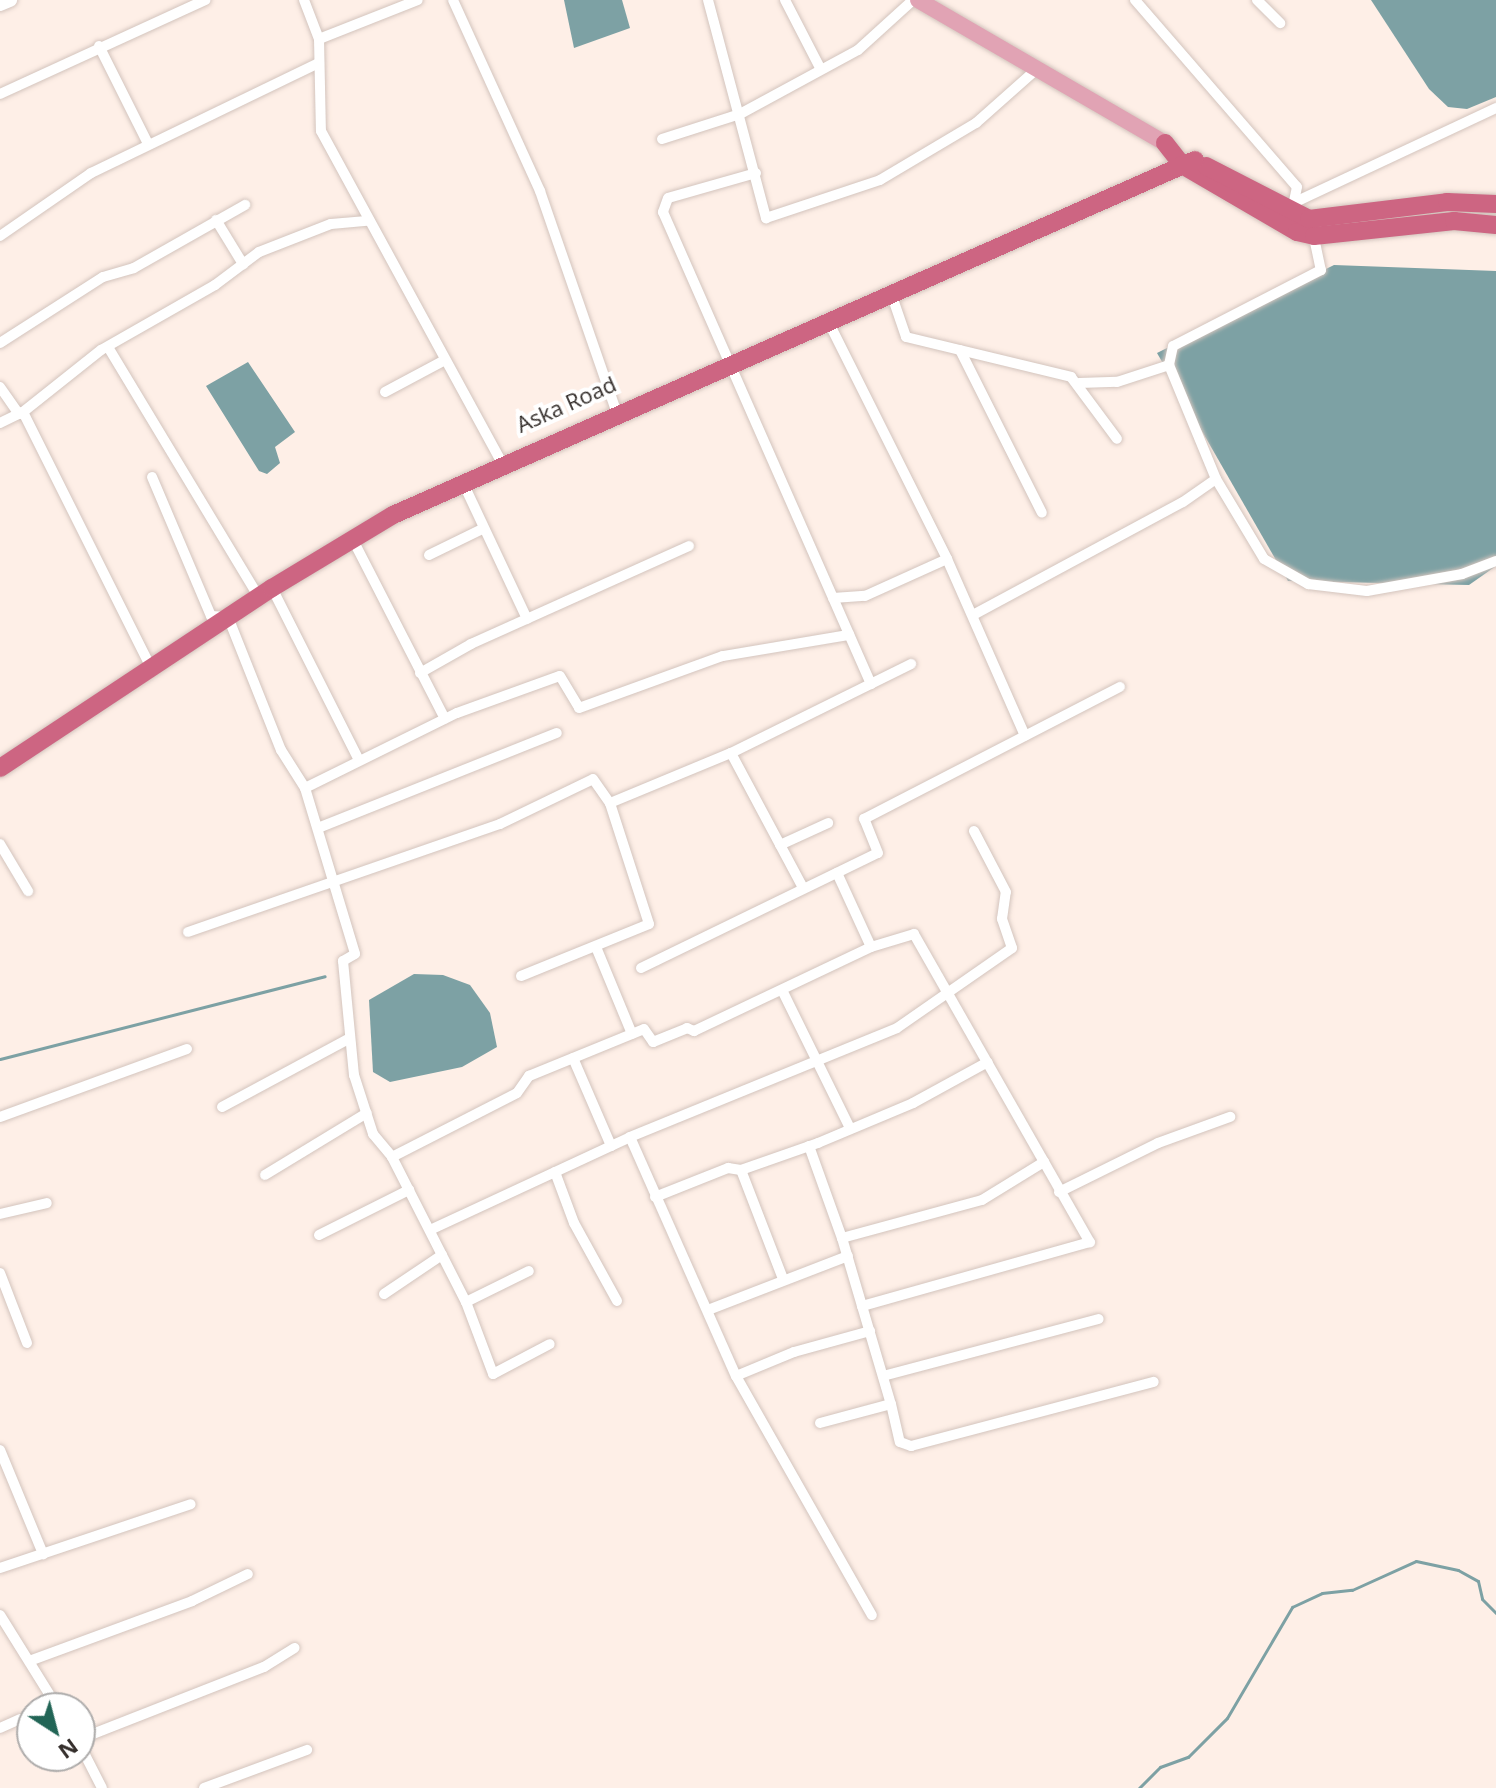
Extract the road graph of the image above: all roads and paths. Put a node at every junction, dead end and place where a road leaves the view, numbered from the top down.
1 (10, 0) edge
2 (205, 0) edge
3 (304, 0) edge
4 (418, 0) edge
5 (453, 0) edge
6 (708, 0) edge
7 (785, 0) edge
8 (915, 0) edge
9 (1135, 0) edge
10 (1257, 0) edge
11 (0, 4) edge
12 (1280, 23) dead end
13 (319, 39) junction
14 (99, 46) junction
15 (319, 63) junction
16 (819, 66) junction
17 (1040, 66) junction
18 (0, 94) edge
19 (1496, 108) edge
20 (740, 114) junction
21 (662, 139) dead end
22 (148, 144) junction
23 (1179, 156) junction
24 (756, 173) junction
25 (1496, 204) edge
26 (245, 205) dead end
27 (1289, 207) junction
28 (216, 220) junction
29 (367, 221) junction
30 (1496, 225) edge
31 (1312, 228) junction
32 (0, 236) edge
33 (243, 264) junction
34 (892, 296) junction
35 (830, 325) junction
36 (0, 343) edge
37 (108, 347) junction
38 (960, 350) junction
39 (445, 360) junction
40 (729, 362) junction
41 (1169, 365) junction
42 (1079, 383) junction
43 (0, 387) edge
44 (385, 392) dead end
45 (615, 408) junction
46 (21, 413) junction
47 (0, 423) edge
48 (1117, 439) dead end
49 (502, 463) junction
50 (152, 477) dead end
51 (1216, 479) junction
52 (464, 485) junction
53 (1042, 513) dead end
54 (484, 528) junction
55 (352, 538) junction
56 (689, 546) dead end
57 (429, 555) dead end
58 (947, 559) junction
59 (1496, 561) edge
60 (263, 588) junction
61 (833, 598) junction
62 (973, 615) junction
63 (219, 617) junction
64 (527, 619) junction
65 (849, 635) junction
66 (149, 664) junction
67 (911, 664) dead end
68 (420, 673) junction
69 (871, 684) junction
70 (1120, 687) dead end
71 (445, 719) junction
72 (557, 733) dead end
73 (1025, 736) junction
74 (731, 753) junction
75 (0, 755) edge
76 (359, 760) junction
77 (0, 768) edge
78 (305, 788) junction
79 (610, 803) junction
80 (828, 823) dead end
81 (318, 828) junction
82 (974, 831) dead end
83 (0, 844) edge
84 (780, 845) junction
85 (837, 873) junction
86 (336, 882) junction
87 (803, 888) junction
88 (28, 891) dead end
89 (188, 932) dead end
90 (596, 947) junction
91 (871, 947) junction
92 (641, 968) dead end
93 (521, 976) dead end
94 (782, 990) junction
95 (947, 992) junction
96 (632, 1034) junction
97 (350, 1038) junction
98 (187, 1049) dead end
99 (573, 1058) junction
100 (815, 1058) junction
101 (988, 1062) junction
102 (222, 1107) dead end
103 (367, 1113) junction
104 (0, 1117) edge
105 (1230, 1117) dead end
106 (849, 1126) junction
107 (630, 1137) junction
108 (611, 1146) junction
109 (809, 1146) junction
110 (392, 1157) junction
111 (1044, 1162) junction
112 (741, 1170) junction
113 (555, 1172) junction
114 (265, 1175) dead end
115 (409, 1190) junction
116 (1059, 1192) junction
117 (655, 1197) junction
118 (47, 1203) dead end
119 (0, 1214) edge
120 (430, 1230) junction
121 (319, 1235) dead end
122 (842, 1238) junction
123 (442, 1255) junction
124 (848, 1256) junction
125 (529, 1271) dead end
126 (0, 1273) edge
127 (783, 1279) junction
128 (384, 1294) dead end
129 (617, 1301) dead end
130 (466, 1302) junction
131 (862, 1306) junction
132 (708, 1310) junction
133 (1099, 1319) dead end
134 (870, 1331) junction
135 (27, 1343) dead end
136 (550, 1344) dead end
137 (736, 1376) junction
138 (883, 1376) junction
139 (1154, 1382) dead end
140 (891, 1404) junction
141 (820, 1423) dead end
142 (0, 1450) edge
143 (4, 1469) edge
144 (191, 1504) dead end
145 (43, 1554) junction
146 (0, 1568) edge
147 (248, 1574) dead end
148 (0, 1615) edge
149 (872, 1615) dead end
150 (294, 1648) dead end
151 (32, 1660) junction
152 (49, 1692) edge
153 (96, 1733) edge
154 (307, 1750) dead end
155 (204, 1788) edge

1 - 11 street
2 - 14 street
3 - 13 street
4 - 13 street
5 - 45 street
6 - 20 street
7 - 16 street
8 - 16 street
8 - 17 main road
9 - 27 street
10 - 12 street
13 - 15 street
14 - 18 street
14 - 22 street
15 - 22 street
15 - 29 street
16 - 20 street
17 - 23 main road
17 - 24 street
19 - 27 street
20 - 21 street
20 - 24 street
22 - 32 street
23 - 27 highway
23 - 31 highway
23 - 34 highway
23 - 40 highway, Aska Road
24 - 40 street
25 - 31 highway
26 - 28 street
27 - 31 highway
28 - 33 street
28 - 36 street
29 - 33 street
29 - 39 street
30 - 31 highway
31 - 41 street
33 - 37 street
34 - 35 highway
34 - 38 street
35 - 40 highway
35 - 58 street
37 - 46 street
37 - 60 street
38 - 42 street
38 - 53 street
39 - 44 street
39 - 49 street
40 - 45 highway, Aska Road
40 - 49 highway
40 - 61 street
41 - 42 street
41 - 51 street
42 - 48 street
43 - 46 street
45 - 49 highway, Aska Road
46 - 47 street
46 - 66 street
49 - 52 highway
49 - 60 highway, Aska Road
50 - 63 street
51 - 59 street
51 - 62 street
52 - 54 street
52 - 55 highway
54 - 57 street
54 - 64 street
55 - 60 highway
55 - 68 street
56 - 64 street
58 - 61 street
58 - 62 street
60 - 63 highway, Aska Road
60 - 76 street
61 - 65 street
62 - 73 street
63 - 66 highway, Aska Road
63 - 78 street
64 - 68 street
65 - 69 street
65 - 71 street
66 - 75 highway, Aska Road
66 - 77 highway
67 - 69 street
68 - 71 street
69 - 74 street
70 - 73 street
71 - 76 street
72 - 81 street
73 - 85 street
74 - 79 street
74 - 84 street
76 - 78 street
78 - 81 street
79 - 86 street
79 - 90 street
80 - 84 street
81 - 86 street
82 - 95 street
83 - 88 street
84 - 87 street
85 - 87 street
85 - 91 street
86 - 89 street
86 - 97 street
87 - 92 street
90 - 93 street
90 - 96 street
91 - 94 street
91 - 95 street
94 - 96 street
94 - 100 street
95 - 100 street
95 - 101 street
96 - 99 street
97 - 102 street
97 - 103 street
98 - 104 street
99 - 108 street
99 - 110 street
100 - 106 street
100 - 107 street
101 - 106 street
101 - 111 street
103 - 110 street
103 - 114 street
105 - 116 street
106 - 109 street
107 - 108 street
107 - 117 street
108 - 113 street
109 - 112 street
109 - 122 street
110 - 115 street
111 - 116 street
111 - 122 street
112 - 117 street
112 - 127 street
113 - 120 street
113 - 129 street
115 - 120 street
115 - 121 street
116 - 131 street
117 - 132 street
118 - 119 street
120 - 123 street
122 - 124 street
123 - 128 street
123 - 130 street
124 - 127 street
124 - 131 street
125 - 130 street
126 - 135 street
127 - 132 street
130 - 136 street
131 - 134 street
132 - 137 street
133 - 138 street
134 - 137 street
134 - 138 street
137 - 149 street
138 - 140 street
139 - 140 street
140 - 141 street
142 - 143 street
143 - 145 street
144 - 145 street
145 - 146 street
147 - 151 street
148 - 151 street
150 - 153 street
151 - 152 street
154 - 155 street

